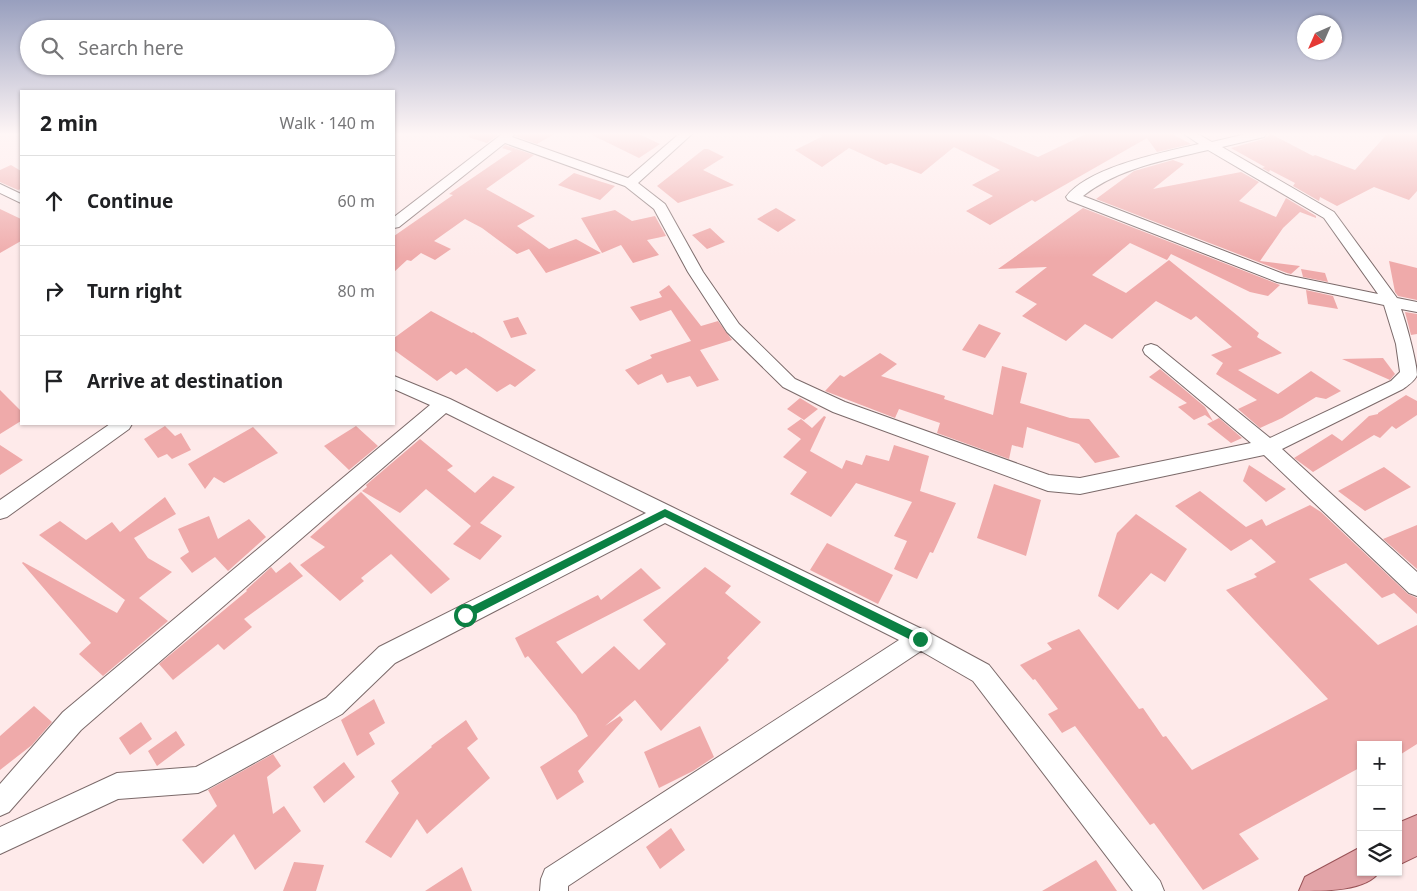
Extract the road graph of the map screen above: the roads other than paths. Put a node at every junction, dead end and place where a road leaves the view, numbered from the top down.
1 (456, 176) edge
2 (611, 176) edge
3 (638, 176) edge
4 (1107, 176) edge
5 (1262, 176) edge
6 (630, 183) junction
7 (0, 188) edge
8 (20, 198) edge
9 (395, 223) edge
10 (1391, 301) junction
11 (1417, 307) edge
12 (1151, 350) dead end
13 (395, 382) edge
14 (444, 404) junction
15 (122, 425) edge
16 (1268, 447) junction
17 (0, 511) edge
18 (665, 513) junction
19 (1417, 586) edge
20 (920, 639) junction
21 (0, 802) edge
22 (1417, 834) edge
23 (0, 841) edge
24 (1402, 843) edge
25 (1357, 869) edge
26 (554, 891) edge
27 (1150, 891) edge
28 (1319, 891) edge

1 - 9 street
2 - 6 street
3 - 6 street
4 - 10 street
5 - 10 street
6 - 16 street
7 - 8 street
10 - 11 street
10 - 16 street
12 - 16 street
13 - 14 street
14 - 18 street
14 - 21 street
15 - 17 street
16 - 19 street
18 - 20 street
18 - 23 street
20 - 26 street
20 - 27 street
22 - 24 main road
25 - 28 main road

